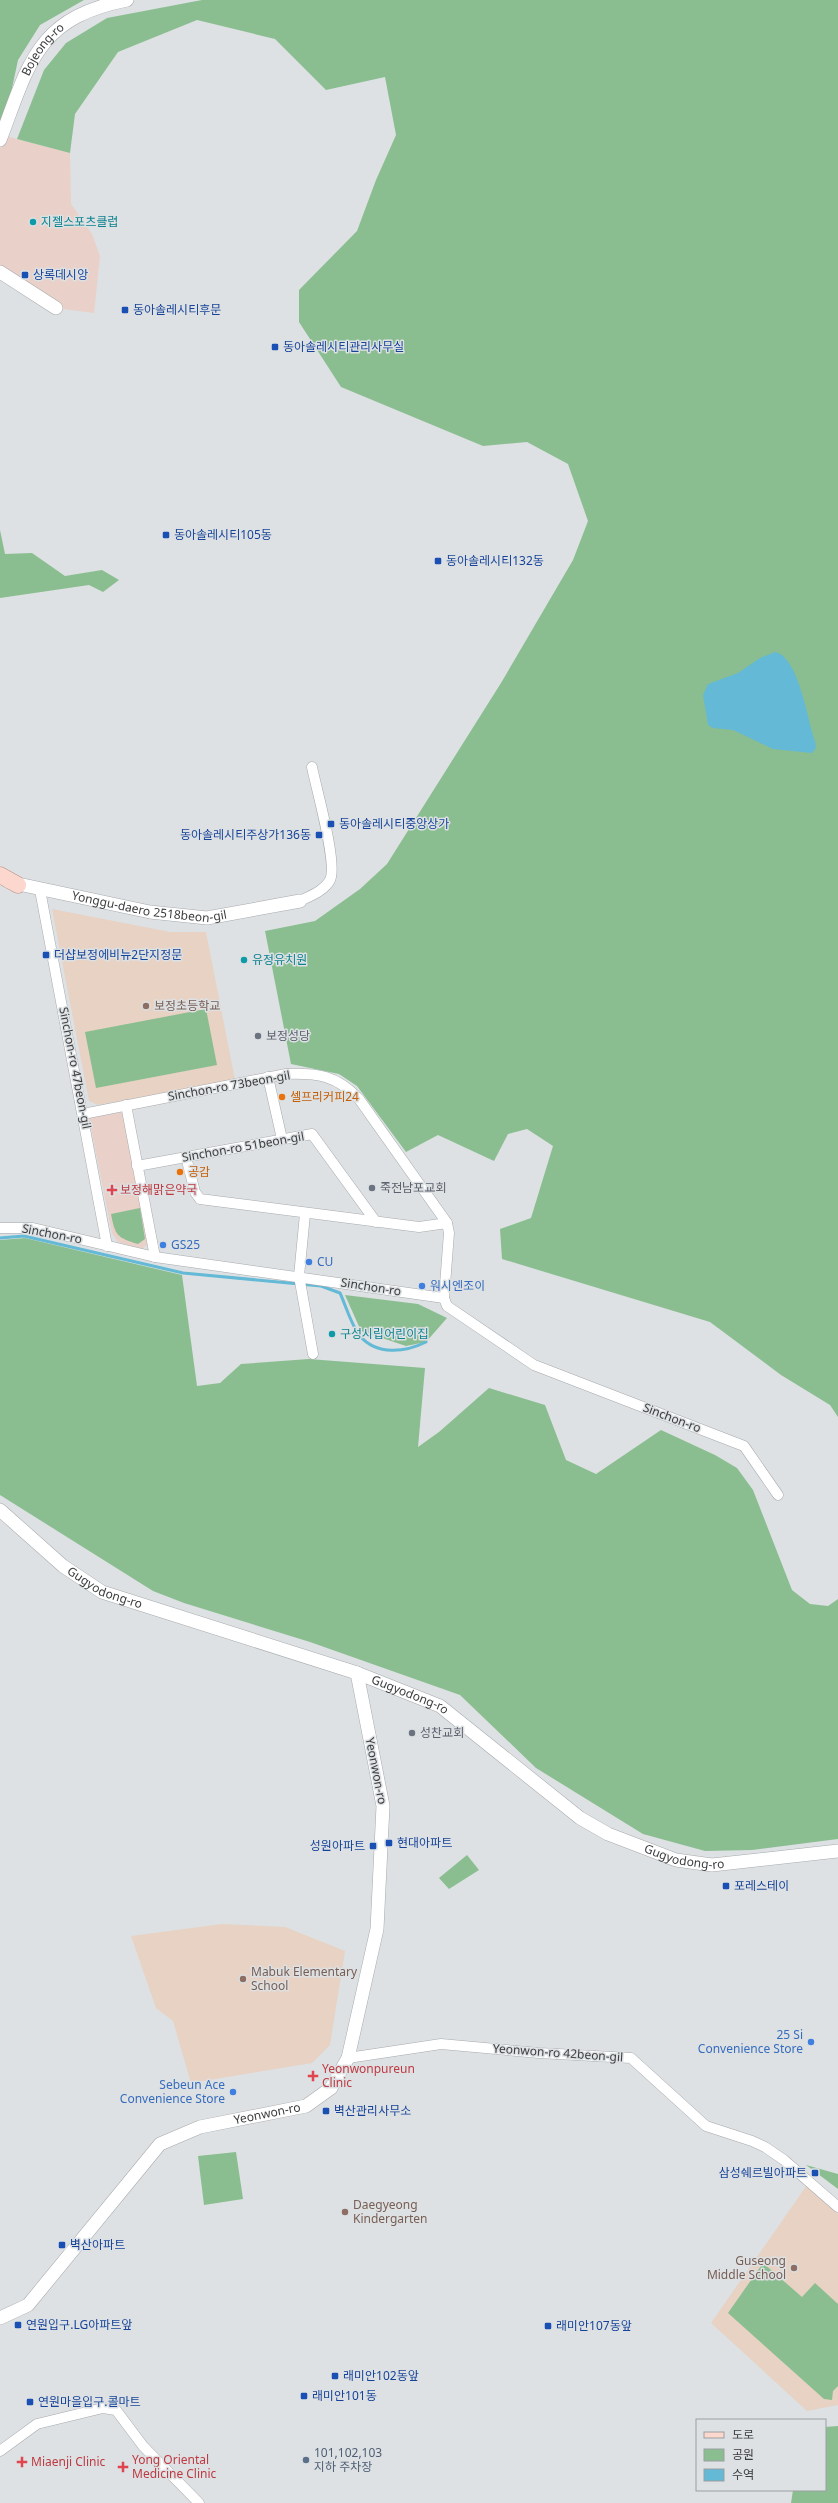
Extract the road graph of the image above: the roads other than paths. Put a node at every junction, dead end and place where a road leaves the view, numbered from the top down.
1 (127, 0) edge
2 (0, 140) edge
3 (0, 272) edge
4 (56, 308) dead end
5 (312, 767) dead end
6 (0, 875) edge
7 (0, 879) edge
8 (18, 885) junction
9 (0, 886) edge
10 (0, 890) edge
11 (40, 890) junction
12 (300, 901) joint
13 (268, 1077) junction
14 (126, 1106) junction
15 (84, 1114) junction
16 (282, 1139) junction
17 (186, 1157) junction
18 (137, 1166) junction
19 (305, 1214) junction
20 (376, 1222) junction
21 (448, 1223) junction
22 (0, 1228) edge
23 (107, 1246) junction
24 (155, 1257) junction
25 (299, 1276) junction
26 (444, 1298) junction
27 (313, 1354) dead end
28 (778, 1495) dead end
29 (0, 1510) edge
30 (357, 1673) junction
31 (838, 1850) edge
32 (348, 2058) junction
33 (838, 2207) edge
34 (0, 2318) edge
35 (0, 2451) edge
36 (199, 2503) edge

1 - 2 street, Bojeong-ro
3 - 4 street
5 - 12 street
6 - 8 main road
7 - 8 street, Yonggu-daero 2518beon-gil
8 - 9 main road
8 - 10 main road
8 - 11 street, Yonggu-daero 2518beon-gil
11 - 12 street, Yonggu-daero 2518beon-gil
11 - 15 street, Sinchon-ro 47beon-gil
13 - 14 street, Sinchon-ro 73beon-gil
13 - 16 street
13 - 21 street, Sinchon-ro 73beon-gil
14 - 15 street, Sinchon-ro 73beon-gil
14 - 18 street
15 - 23 street, Sinchon-ro 47beon-gil
16 - 17 street, Sinchon-ro 51beon-gil
16 - 20 street, Sinchon-ro 51beon-gil
17 - 18 street, Sinchon-ro 51beon-gil
17 - 19 street
18 - 24 street
19 - 20 street
19 - 25 street
20 - 21 street
21 - 26 street
22 - 23 street, Sinchon-ro
23 - 24 street, Sinchon-ro
24 - 25 street, Sinchon-ro
25 - 26 street, Sinchon-ro
25 - 27 street
26 - 28 street, Sinchon-ro
29 - 30 street, Gugyodong-ro
30 - 31 street, Gugyodong-ro
30 - 32 street, Yeonwon-ro
32 - 33 street, Yeonwon-ro 42beon-gil
32 - 34 street, Yeonwon-ro
35 - 36 street

